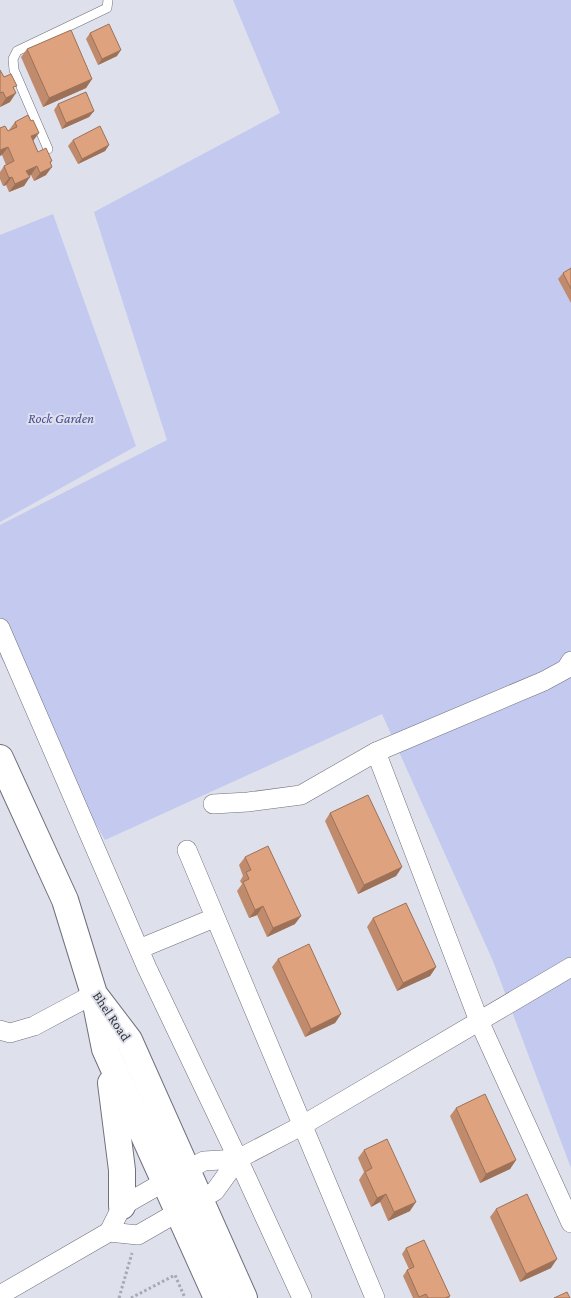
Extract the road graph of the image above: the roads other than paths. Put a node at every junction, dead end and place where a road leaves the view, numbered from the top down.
1 (108, 0) edge
2 (48, 149) edge
3 (0, 628) edge
4 (571, 661) edge
5 (376, 752) junction
6 (0, 758) edge
7 (213, 804) dead end
8 (186, 850) dead end
9 (214, 918) junction
10 (139, 949) junction
11 (571, 967) edge
12 (94, 994) junction
13 (479, 1021) junction
14 (0, 1030) edge
15 (105, 1049) junction
16 (303, 1124) junction
17 (238, 1159) junction
18 (175, 1176) junction
19 (201, 1199) junction
20 (122, 1206) junction
21 (178, 1212) junction
22 (571, 1223) edge
23 (109, 1232) junction
24 (0, 1295) edge
25 (217, 1298) edge
26 (244, 1298) edge
27 (302, 1298) edge
28 (375, 1298) edge

1 - 2 lane
3 - 10 street
4 - 5 street
5 - 7 street
5 - 13 street
6 - 12 street, Bhel Road
8 - 9 street
9 - 10 street
9 - 16 street
10 - 17 street
11 - 13 street
12 - 14 street
12 - 15 street
12 - 18 street, Bhel Road
13 - 16 street
13 - 22 street
15 - 18 street
15 - 20 street
16 - 17 street
16 - 28 street
17 - 18 street
17 - 19 street
17 - 27 street
18 - 19 street, Bhel Road
18 - 20 street
18 - 21 street
19 - 21 street
19 - 26 street, Bhel Road
20 - 23 street
21 - 23 street
21 - 25 street
23 - 24 street

